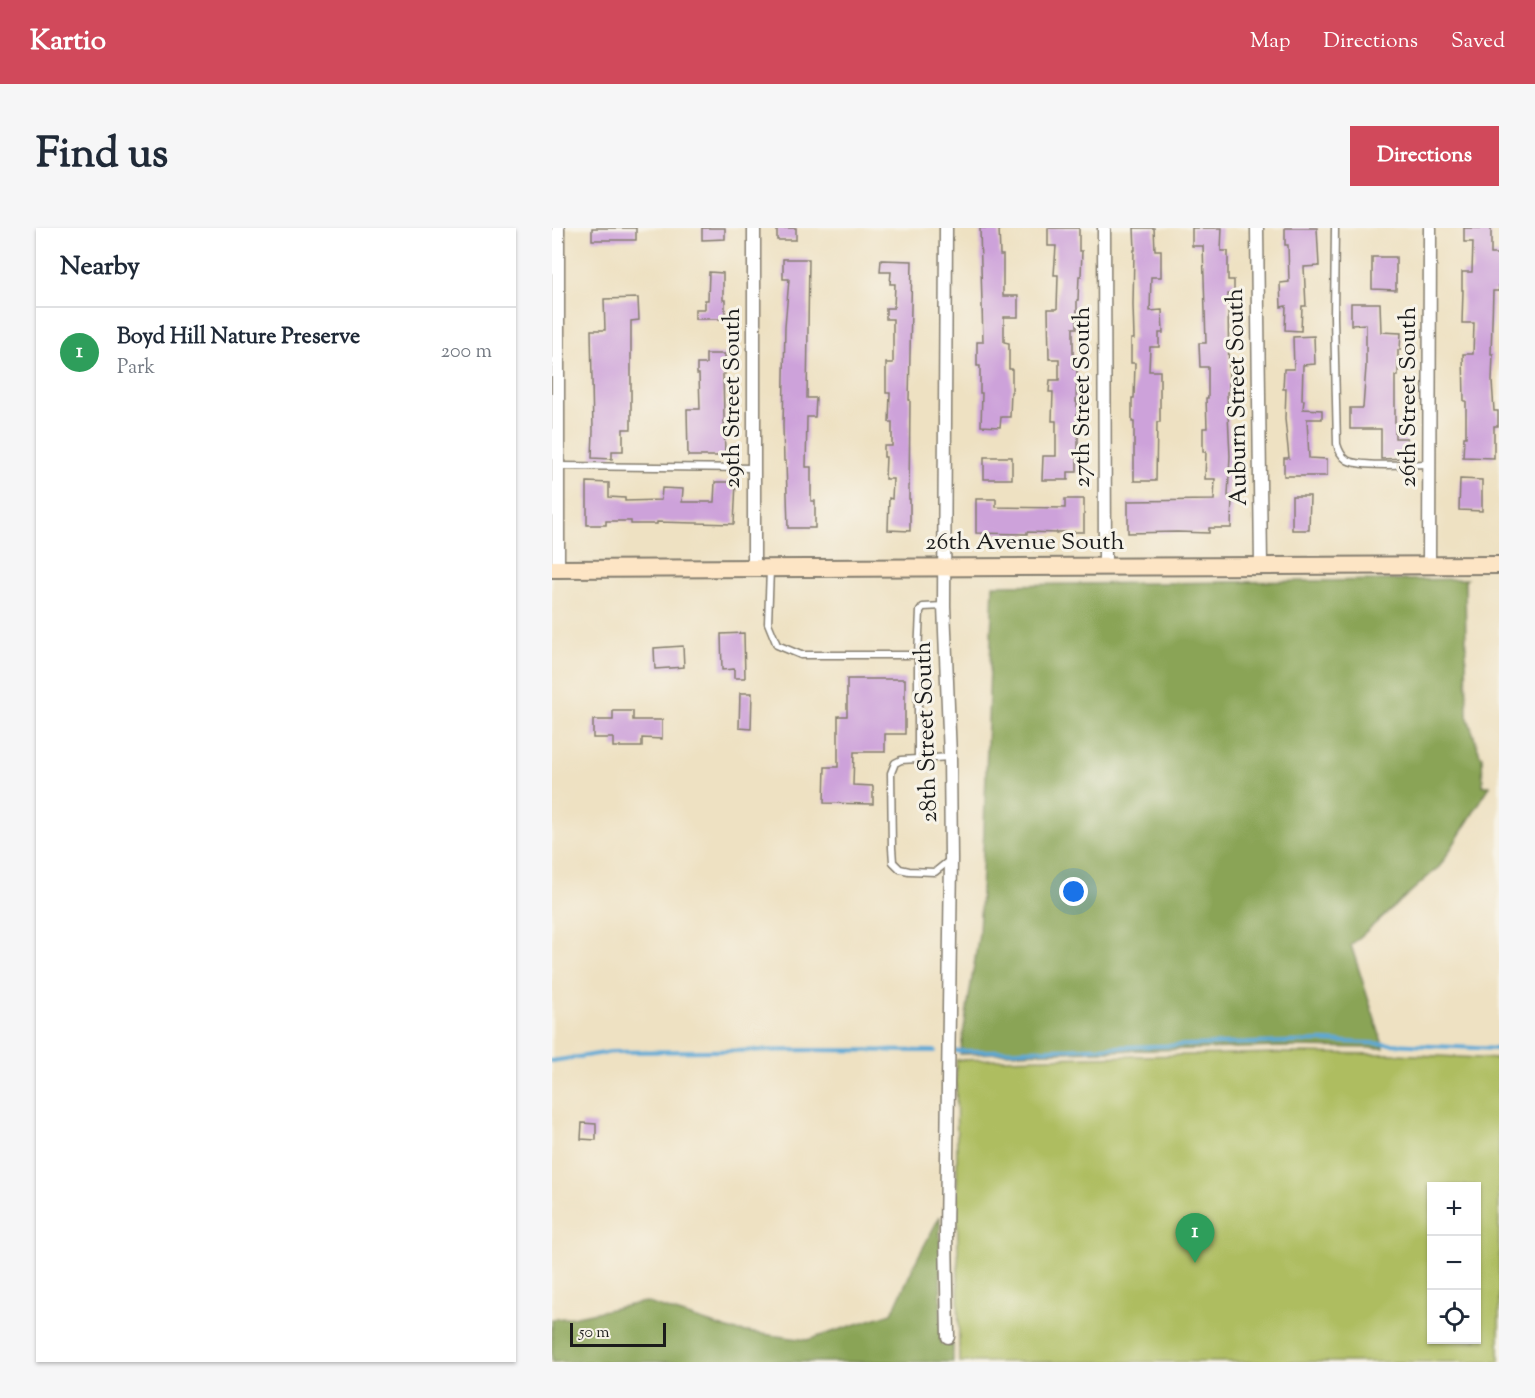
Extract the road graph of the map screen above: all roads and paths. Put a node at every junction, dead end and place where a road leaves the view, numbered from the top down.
1 (558, 228) edge
2 (754, 228) edge
3 (946, 228) edge
4 (1104, 228) edge
5 (1257, 228) edge
6 (1335, 228) edge
7 (1430, 228) edge
8 (1430, 464) junction
9 (558, 466) junction
10 (754, 468) junction
11 (1429, 565) junction
12 (1499, 565) edge
13 (1261, 566) junction
14 (943, 567) junction
15 (1105, 567) junction
16 (762, 568) junction
17 (555, 569) edge
18 (944, 606) junction
19 (918, 655) junction
20 (950, 757) junction
21 (918, 759) junction
22 (951, 859) junction
23 (948, 1337) dead end

1 - 9 street
2 - 10 street, 29th Street South
3 - 14 street, 28th Street South
4 - 15 street, 27th Street South
5 - 13 street, Auburn Street South
6 - 8 lane
7 - 8 street, 26th Street South
8 - 11 street, 26th Street South
9 - 10 lane
9 - 17 street
10 - 16 street, 29th Street South
11 - 12 street, 26th Avenue South
11 - 13 street, 26th Avenue South
13 - 15 street, 26th Avenue South
14 - 15 street, 26th Avenue South
14 - 16 street, 26th Avenue South
14 - 18 street, 28th Street South
16 - 17 street, 26th Avenue South
16 - 19 lane
18 - 19 lane
18 - 20 street, 28th Street South
19 - 21 lane
20 - 21 lane
20 - 22 street, 28th Street South
21 - 22 lane
22 - 23 street, 28th Street South

